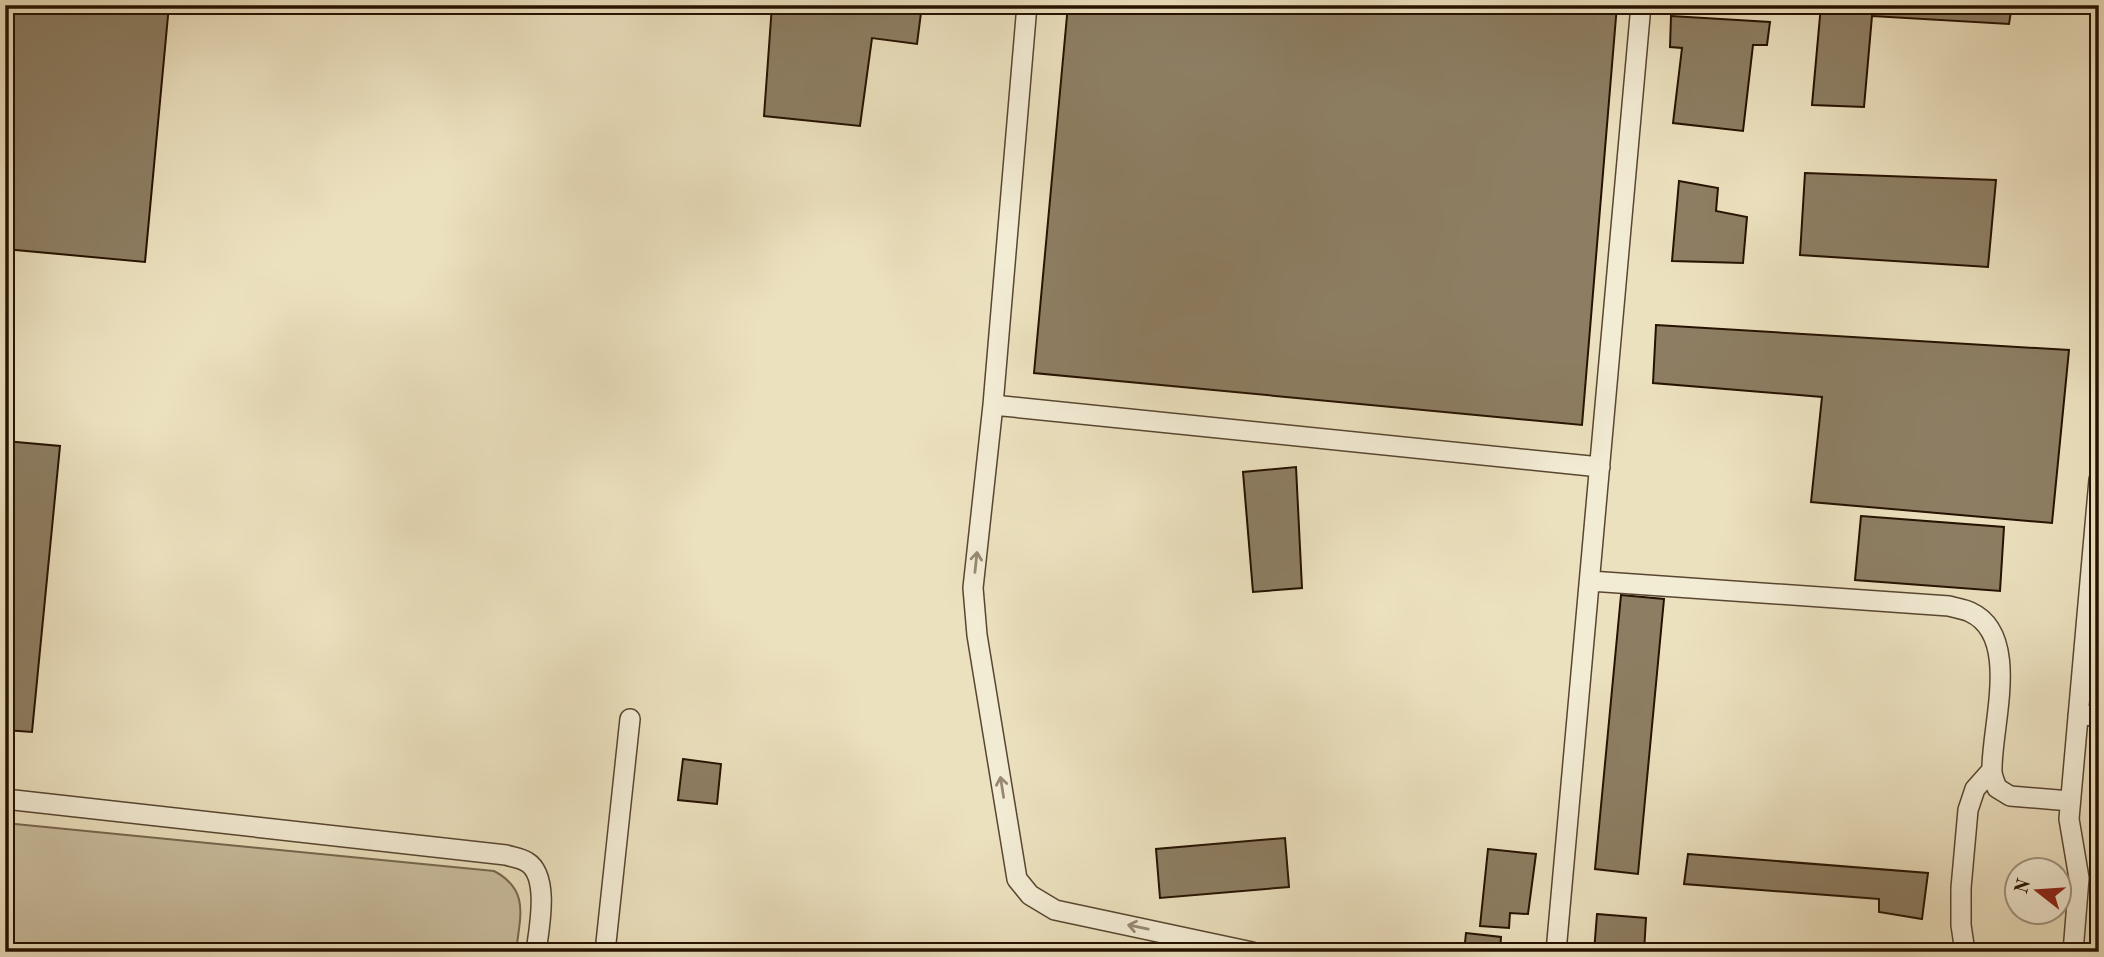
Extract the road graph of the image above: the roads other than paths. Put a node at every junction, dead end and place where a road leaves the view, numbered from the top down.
1 (1027, 5) edge
2 (1641, 5) edge
3 (993, 405) junction
4 (1600, 467) junction
5 (2099, 480) edge
6 (1590, 581) junction
7 (2078, 715) junction
8 (2099, 716) edge
9 (629, 719) dead end
10 (1991, 771) junction
11 (5, 799) edge
12 (2070, 801) junction
13 (537, 952) edge
14 (605, 952) edge
15 (1252, 952) edge
16 (1556, 952) edge
17 (1965, 952) edge
18 (2073, 952) edge

1 - 3 lane
2 - 4 lane
3 - 4 lane
15 -> 3 lane
4 - 6 lane
5 - 7 lane
6 - 10 lane
6 - 16 lane
7 - 8 lane
7 - 12 lane
9 - 14 lane
10 - 12 lane
10 - 17 lane
11 - 13 lane
12 - 18 lane

